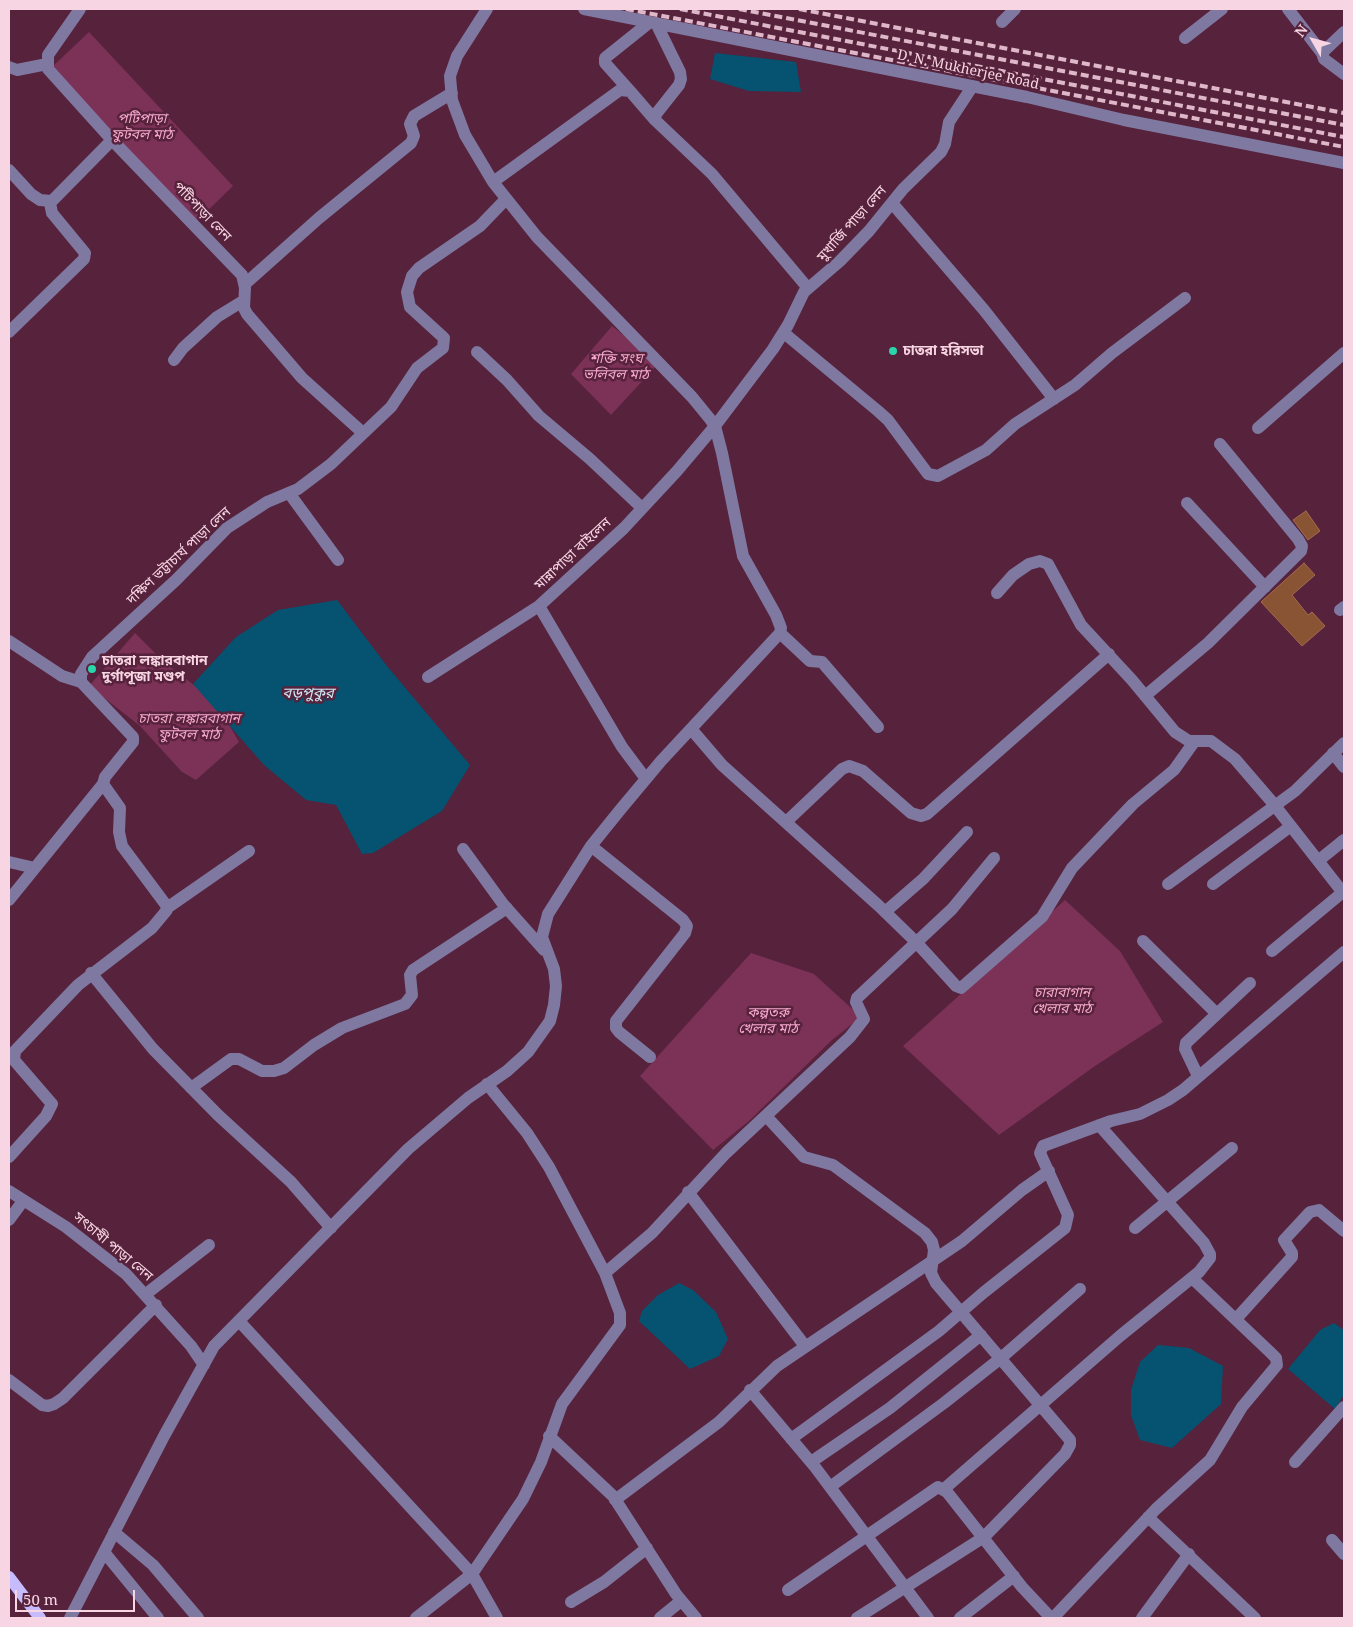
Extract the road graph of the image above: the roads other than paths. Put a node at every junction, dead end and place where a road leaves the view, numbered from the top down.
1 (80, 9) edge
2 (487, 9) edge
3 (584, 9) edge
4 (1015, 9) edge
5 (1222, 9) edge
6 (1288, 9) edge
7 (653, 22) junction
8 (1002, 22) dead end
9 (1344, 32) edge
10 (1185, 38) dead end
11 (1322, 53) junction
12 (47, 64) junction
13 (9, 67) edge
14 (1344, 74) edge
15 (972, 87) junction
16 (630, 91) junction
17 (452, 93) junction
18 (655, 120) junction
19 (112, 140) junction
20 (1344, 163) edge
21 (9, 170) edge
22 (493, 182) junction
23 (506, 198) junction
24 (51, 201) junction
25 (892, 203) junction
26 (245, 284) junction
27 (807, 287) junction
28 (1185, 298) dead end
29 (244, 302) junction
30 (9, 332) edge
31 (784, 333) junction
32 (477, 352) dead end
33 (1344, 353) edge
34 (174, 360) dead end
35 (1054, 399) junction
36 (715, 426) junction
37 (1258, 428) dead end
38 (363, 433) junction
39 (1220, 444) dead end
40 (289, 493) junction
41 (1187, 503) dead end
42 (642, 508) junction
43 (338, 560) dead end
44 (1265, 587) junction
45 (996, 594) dead end
46 (540, 606) junction
47 (780, 633) junction
48 (9, 641) edge
49 (1109, 654) junction
50 (428, 677) dead end
51 (81, 682) junction
52 (1145, 696) junction
53 (878, 727) dead end
54 (692, 730) junction
55 (1194, 742) junction
56 (1344, 743) edge
57 (1333, 753) junction
58 (1344, 767) edge
59 (646, 779) junction
60 (103, 784) junction
61 (1275, 806) junction
62 (786, 822) junction
63 (1291, 826) junction
64 (966, 832) dead end
65 (1344, 840) edge
66 (591, 846) junction
67 (463, 849) dead end
68 (249, 851) dead end
69 (994, 858) dead end
70 (1318, 861) junction
71 (9, 862) edge
72 (35, 868) junction
73 (1168, 884) dead end
74 (1213, 884) dead end
75 (1344, 893) edge
76 (9, 900) edge
77 (167, 908) junction
78 (507, 908) junction
79 (885, 912) junction
80 (1143, 941) dead end
81 (916, 942) junction
82 (1272, 951) dead end
83 (1344, 952) edge
84 (549, 956) junction
85 (91, 973) junction
86 (1250, 983) dead end
87 (1217, 1014) junction
88 (650, 1057) dead end
89 (11, 1058) edge
90 (1198, 1076) junction
91 (486, 1084) junction
92 (191, 1088) junction
93 (766, 1116) junction
94 (1099, 1125) junction
95 (1232, 1148) dead end
96 (9, 1157) edge
97 (1048, 1172) junction
98 (9, 1191) edge
99 (688, 1192) junction
100 (23, 1201) junction
101 (1168, 1201) junction
102 (9, 1220) edge
103 (331, 1228) junction
104 (1136, 1228) dead end
105 (1344, 1231) edge
106 (209, 1245) dead end
107 (932, 1262) junction
108 (605, 1273) junction
109 (1192, 1278) junction
110 (1080, 1289) dead end
111 (146, 1294) junction
112 (156, 1306) junction
113 (961, 1312) junction
114 (1236, 1320) junction
115 (239, 1322) junction
116 (981, 1335) junction
117 (805, 1346) junction
118 (1001, 1358) junction
119 (204, 1364) junction
120 (9, 1380) edge
121 (750, 1390) junction
122 (1041, 1406) junction
123 (1344, 1406) edge
124 (549, 1436) junction
125 (791, 1438) junction
126 (811, 1462) junction
127 (1295, 1462) dead end
128 (830, 1487) junction
129 (944, 1489) junction
130 (615, 1500) junction
131 (1148, 1517) junction
132 (114, 1532) junction
133 (867, 1535) junction
134 (984, 1536) junction
135 (1332, 1540) dead end
136 (647, 1548) junction
137 (104, 1552) junction
138 (1189, 1554) junction
139 (1344, 1554) edge
140 (472, 1574) junction
141 (1014, 1576) junction
142 (9, 1577) edge
143 (904, 1586) junction
144 (788, 1590) dead end
145 (681, 1601) junction
146 (571, 1602) dead end
147 (40, 1618) edge
148 (70, 1618) edge
149 (158, 1618) edge
150 (198, 1618) edge
151 (416, 1618) edge
152 (497, 1618) edge
153 (660, 1618) edge
154 (696, 1618) edge
155 (857, 1618) edge
156 (928, 1618) edge
157 (960, 1618) edge
158 (1052, 1618) edge
159 (1142, 1618) edge
160 (1255, 1618) edge

1 - 12 street
2 - 17 street
3 - 7 street, D. N. Mukherjee Road
4 - 8 street
5 - 10 street
6 - 11 street
7 - 15 street, D. N. Mukherjee Road
7 - 16 street
7 - 18 street
9 - 11 street
11 - 14 street
12 - 13 street
12 - 19 street, পটিপাড়া লেন
15 - 20 street, D. N. Mukherjee Road
15 - 25 street, মুখার্জি পাড়া লেন
16 - 18 street
16 - 22 street
17 - 22 street
17 - 26 street
18 - 27 street
19 - 24 street
19 - 26 street, পটিপাড়া লেন
21 - 24 street
22 - 23 street
23 - 36 street
23 - 38 street, দক্ষিণ ভট্টাচার্য পাড়া লেন
24 - 30 street
25 - 27 street, মুখার্জি পাড়া লেন
25 - 35 street
26 - 29 street
27 - 31 street, মুখার্জি পাড়া লেন
28 - 35 street
29 - 34 street
29 - 38 street
31 - 35 street
31 - 36 street, মুখার্জি পাড়া লেন
32 - 42 street
33 - 37 street
36 - 42 street, মান্নাপাড়া বাইলেন
36 - 47 street
38 - 40 street, দক্ষিণ ভট্টাচার্য পাড়া লেন
39 - 44 street
40 - 43 street
40 - 51 street, দক্ষিণ ভট্টাচার্য পাড়া লেন
41 - 44 street
42 - 46 street, মান্নাপাড়া বাইলেন
44 - 52 street
45 - 49 street
46 - 50 street, মান্নাপাড়া বাইলেন
46 - 59 street
47 - 53 street
47 - 54 street
48 - 51 street
49 - 52 street
49 - 62 street
51 - 60 street
52 - 55 street
54 - 59 street
54 - 62 street
55 - 61 street
55 - 81 street
56 - 57 street
57 - 58 street
57 - 61 street
59 - 66 street
60 - 72 street
60 - 77 street
61 - 63 street
61 - 73 street
62 - 79 street
63 - 70 street
63 - 74 street
64 - 79 street
65 - 70 street
66 - 84 street
66 - 88 street
67 - 78 street
68 - 77 street
69 - 81 street
70 - 75 street
71 - 72 street
72 - 76 street
75 - 82 street
77 - 85 street
78 - 84 street
78 - 92 street
79 - 81 street
80 - 87 street
81 - 93 street
83 - 90 street
84 - 91 street
85 - 89 street
85 - 92 street
86 - 87 street
87 - 90 street
89 - 96 street
90 - 94 street
91 - 103 street
91 - 108 street
92 - 103 street
93 - 99 street
93 - 107 street
94 - 97 street
94 - 101 street
95 - 101 street
97 - 107 street
97 - 113 street
98 - 100 street, সৎচাষী পাড়া লেন
99 - 108 street
99 - 117 street
100 - 102 street
100 - 111 street, সৎচাষী পাড়া লেন
101 - 104 street
101 - 109 street
103 - 115 street
105 - 114 street
106 - 111 street
107 - 113 street
107 - 117 street
108 - 124 street
109 - 114 street
109 - 122 street
110 - 118 street
111 - 112 street, সৎচাষী পাড়া লেন
112 - 119 street, সৎচাষী পাড়া লেন
112 - 120 street
113 - 116 street
113 - 125 street
114 - 131 street
115 - 119 street
115 - 140 street
116 - 118 street
116 - 126 street
117 - 121 street
118 - 122 street
118 - 128 street
119 - 132 street
121 - 125 street
121 - 130 street
122 - 129 street
122 - 134 street
123 - 127 street
124 - 130 street
124 - 140 street
125 - 126 street
126 - 128 street
128 - 133 street
129 - 133 street
129 - 134 street
130 - 136 street
131 - 138 street
131 - 158 street
132 - 137 street
132 - 150 street
133 - 143 street
133 - 144 street
134 - 141 street
134 - 143 street
135 - 139 street
136 - 145 street
136 - 146 street
137 - 148 street
137 - 149 street
138 - 159 street
138 - 160 street
140 - 151 street
140 - 152 street
141 - 157 street
141 - 158 street
142 - 147 main road
143 - 155 street
143 - 156 street
145 - 153 street
145 - 154 street

